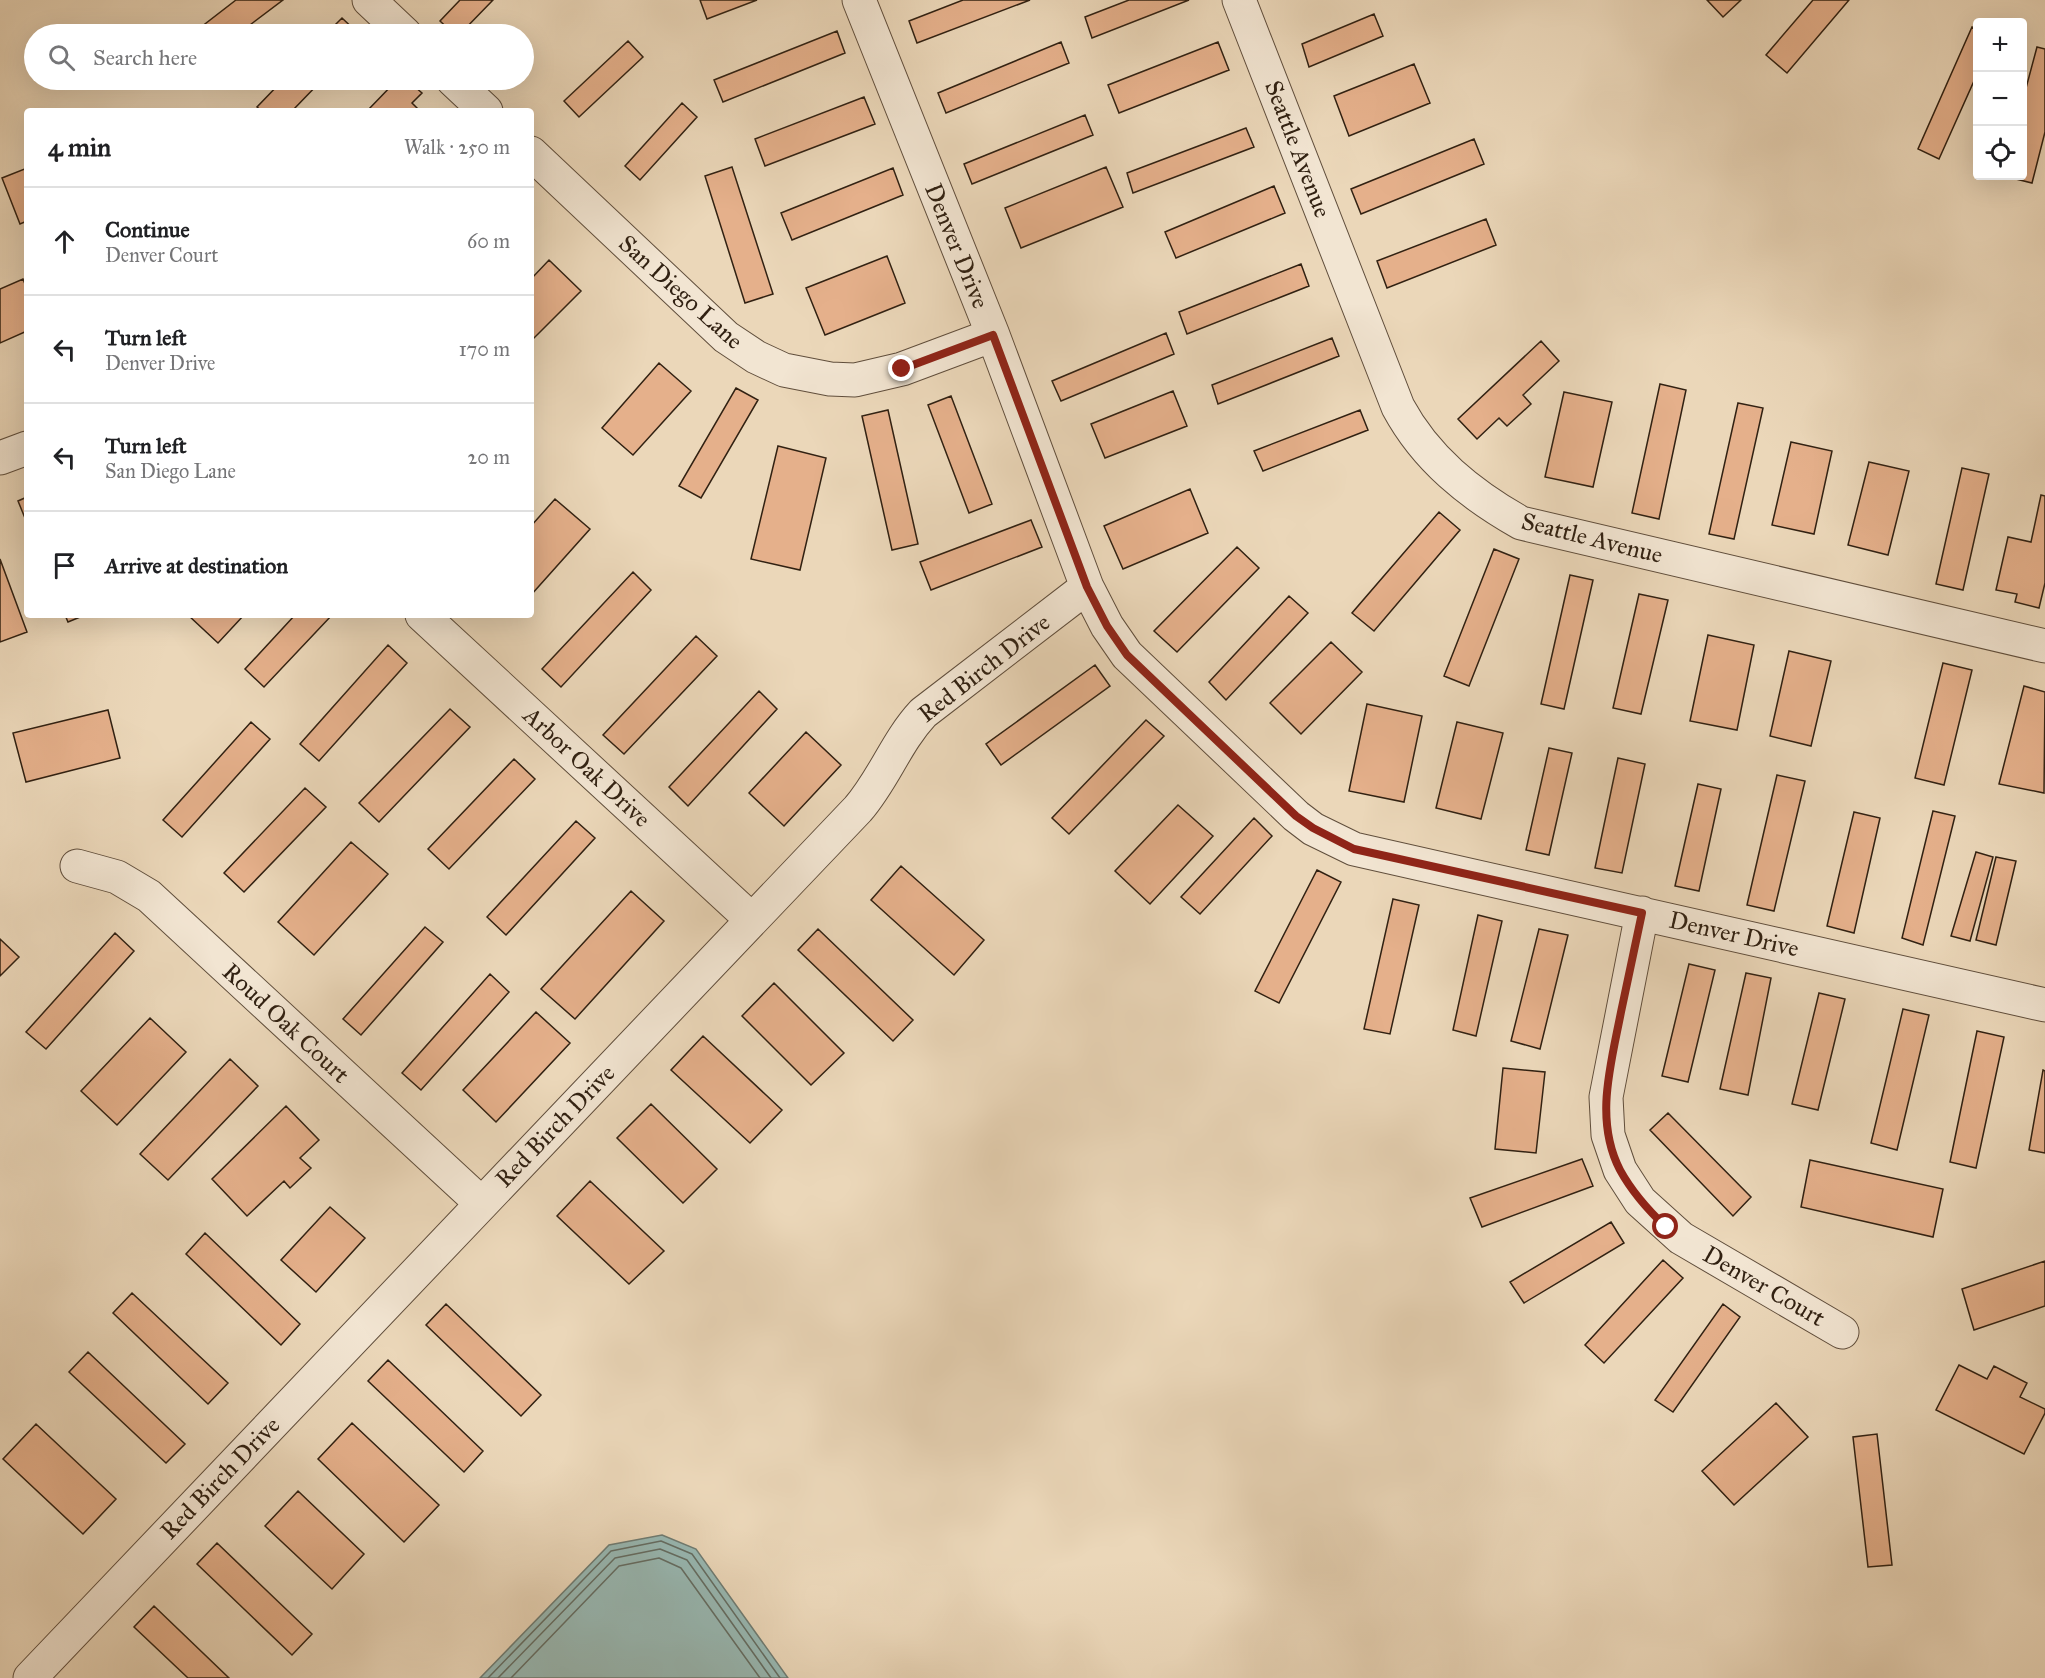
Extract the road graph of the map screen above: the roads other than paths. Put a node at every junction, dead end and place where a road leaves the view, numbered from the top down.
1 (369, 0) edge
2 (859, 0) edge
3 (1239, 0) edge
4 (394, 24) edge
5 (464, 90) edge
6 (483, 108) edge
7 (534, 156) edge
8 (993, 335) junction
9 (24, 449) edge
10 (0, 458) edge
11 (1087, 587) junction
12 (425, 618) edge
13 (2045, 646) edge
14 (77, 866) dead end
15 (1642, 913) junction
16 (752, 920) junction
17 (2045, 1005) edge
18 (481, 1203) junction
19 (1842, 1332) dead end
20 (30, 1678) edge

1 - 4 street
2 - 8 street, Denver Drive
3 - 13 street, Seattle Avenue
5 - 6 street
7 - 8 street, San Diego Lane
8 - 11 street, Denver Drive
9 - 10 street
11 - 15 street, Denver Drive
11 - 16 street, Red Birch Drive
12 - 16 street, Arbor Oak Drive
14 - 18 street, Roud Oak Court
15 - 17 street, Denver Drive
15 - 19 street, Denver Court
16 - 18 street, Red Birch Drive
18 - 20 street, Red Birch Drive

